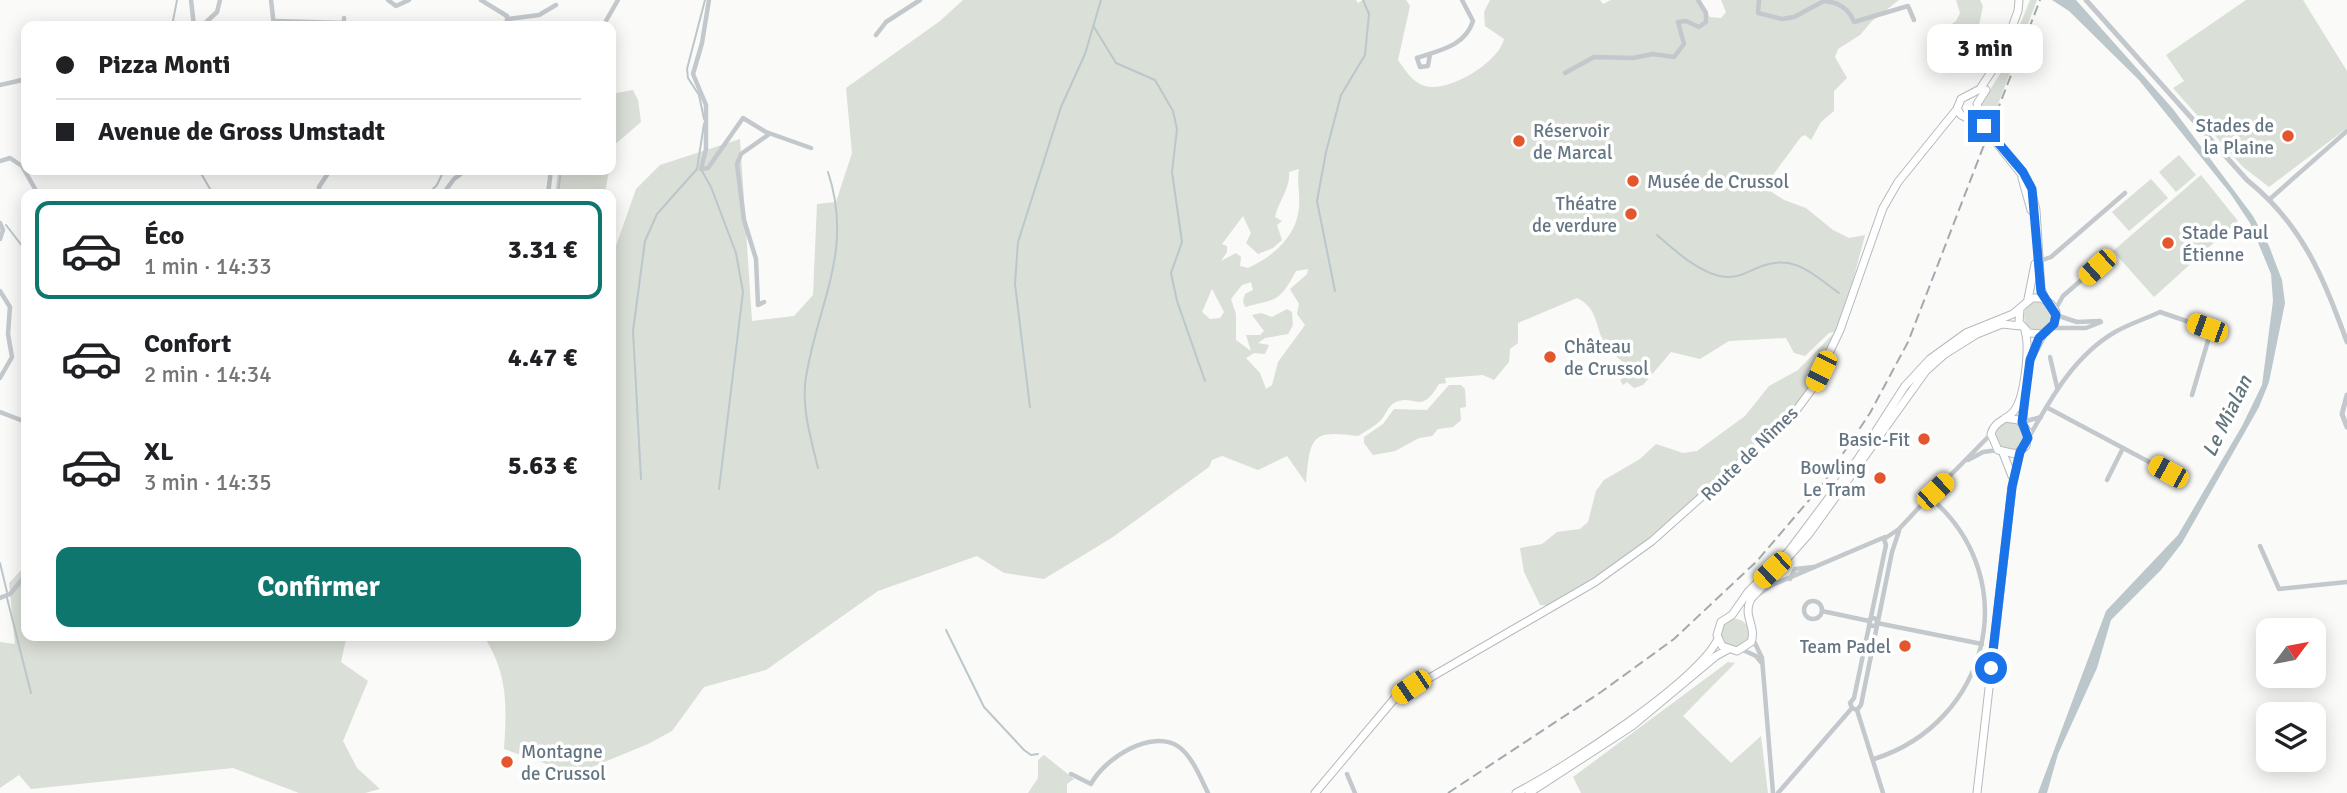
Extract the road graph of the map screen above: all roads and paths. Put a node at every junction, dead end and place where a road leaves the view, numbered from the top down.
1 (191, 0) edge
2 (220, 0) edge
3 (271, 0) edge
4 (388, 0) edge
5 (409, 0) edge
6 (481, 0) edge
7 (618, 0) edge
8 (709, 0) edge
9 (920, 0) edge
10 (1462, 0) edge
11 (1698, 0) edge
12 (1759, 0) edge
13 (2016, 0) edge
14 (2086, 0) edge
15 (556, 5) dead end
16 (508, 19) joint
17 (1914, 20) dead end
18 (193, 21) edge
19 (207, 21) edge
20 (274, 21) edge
21 (606, 21) edge
22 (876, 35) dead end
23 (1430, 54) junction
24 (2001, 58) junction
25 (1565, 73) dead end
26 (21, 80) edge
27 (0, 85) edge
28 (1969, 97) junction
29 (1977, 107) junction
30 (1957, 109) junction
31 (1967, 117) junction
32 (1984, 127) junction
33 (2347, 131) edge
34 (772, 134) junction
35 (1936, 136) junction
36 (811, 149) dead end
37 (2009, 156) junction
38 (0, 161) edge
39 (21, 165) edge
40 (461, 175) edge
41 (448, 189) edge
42 (2125, 193) dead end
43 (2270, 199) junction
44 (0, 223) edge
45 (0, 239) edge
46 (2108, 257) dead end
47 (2040, 261) junction
48 (0, 291) edge
49 (2063, 296) junction
50 (2028, 299) junction
51 (2047, 300) junction
52 (764, 302) dead end
53 (2020, 309) junction
54 (2056, 313) junction
55 (2023, 328) junction
56 (2052, 328) junction
57 (2043, 334) junction
58 (2347, 342) edge
59 (2050, 357) dead end
60 (0, 379) edge
61 (2057, 387) junction
62 (2347, 395) edge
63 (2192, 396) dead end
64 (2048, 408) junction
65 (0, 412) edge
66 (2042, 417) junction
67 (2006, 418) junction
68 (21, 420) edge
69 (2022, 422) junction
70 (2347, 427) edge
71 (1991, 434) junction
72 (2028, 438) junction
73 (2123, 448) junction
74 (2001, 452) junction
75 (2020, 452) junction
76 (1964, 462) junction
77 (2168, 472) dead end
78 (2107, 480) dead end
79 (2012, 487) junction
80 (1933, 492) junction
81 (1926, 500) junction
82 (1933, 500) junction
83 (1891, 537) junction
84 (1873, 542) junction
85 (1885, 545) junction
86 (2260, 545) dead end
87 (1893, 546) junction
88 (21, 581) edge
89 (2347, 582) edge
90 (0, 598) edge
91 (1751, 599) junction
92 (1822, 611) junction
93 (1732, 615) junction
94 (1748, 620) junction
95 (1869, 621) junction
96 (1877, 623) junction
97 (1718, 639) junction
98 (1753, 639) junction
99 (1982, 644) junction
100 (1727, 650) junction
101 (1743, 650) junction
102 (1762, 666) junction
103 (1854, 698) junction
104 (1861, 701) junction
105 (1854, 709) junction
106 (1874, 760) junction
107 (1071, 774) dead end
108 (1347, 774) dead end
109 (1208, 793) edge
110 (1315, 793) edge
111 (1355, 793) edge
112 (1516, 793) edge
113 (1529, 793) edge
114 (1775, 793) edge
115 (1883, 793) edge
116 (1977, 793) edge

1 - 18 street
2 - 19 street
3 - 20 street
4 - 5 street
6 - 16 street
7 - 21 street
8 - 34 street
9 - 22 street
10 - 23 street
11 - 25 street
12 - 17 street
13 - 24 main road
14 - 43 street
15 - 16 street
23 - 23 street
24 - 28 main road, Route de Nîmes
24 - 29 main road, Route de Nîmes
26 - 27 street
28 - 29 main road
28 - 30 main road, Route de Nîmes
29 - 31 main road, Route de Nîmes
29 - 32 main road
30 - 31 main road
30 - 35 main road, Route de Nîmes
31 - 32 main road
31 - 35 main road, Route de Nîmes
32 - 37 main road
33 - 43 street
34 - 36 street
34 - 52 street
35 - 110 main road, Route de Nîmes
37 - 47 main road
37 - 50 main road
38 - 39 street
40 - 41 street
42 - 47 street
43 - 58 street
44 - 45 street
46 - 49 street
47 - 51 main road
48 - 60 street
49 - 51 street
49 - 54 street
50 - 51 main road
50 - 53 main road
51 - 54 main road
53 - 55 main road
53 - 93 main road
54 - 56 main road
54 - 56 street
55 - 57 main road
55 - 67 main road
55 - 91 main road
56 - 57 main road
57 - 69 main road
59 - 61 street
61 - 63 street
61 - 64 street
62 - 70 street
64 - 66 street
64 - 73 street
65 - 68 street
66 - 69 street
66 - 72 street
67 - 69 main road
67 - 71 main road
69 - 72 main road
71 - 74 main road
71 - 76 street
72 - 75 main road
73 - 77 street
73 - 78 street
74 - 75 main road
74 - 76 street
74 - 79 main road
75 - 79 main road
76 - 80 street
79 - 116 main road
80 - 81 street
80 - 82 street
81 - 82 street
81 - 83 street
82 - 99 street
83 - 84 street
83 - 85 street
83 - 87 street
84 - 85 street
84 - 91 street
85 - 87 street
85 - 95 street
86 - 89 street
87 - 96 street
88 - 90 street
91 - 94 main road
92 - 92 street
92 - 95 street
93 - 94 main road
93 - 97 main road
94 - 98 main road
95 - 96 street
95 - 103 street
96 - 99 street
96 - 104 street
97 - 100 main road
97 - 112 main road
98 - 101 main road
98 - 102 street
99 - 106 street
100 - 101 main road
100 - 113 main road
101 - 102 street
102 - 114 street
103 - 104 street
103 - 105 street
104 - 105 street
105 - 106 street
105 - 114 street
106 - 115 street
107 - 109 street
108 - 111 street

